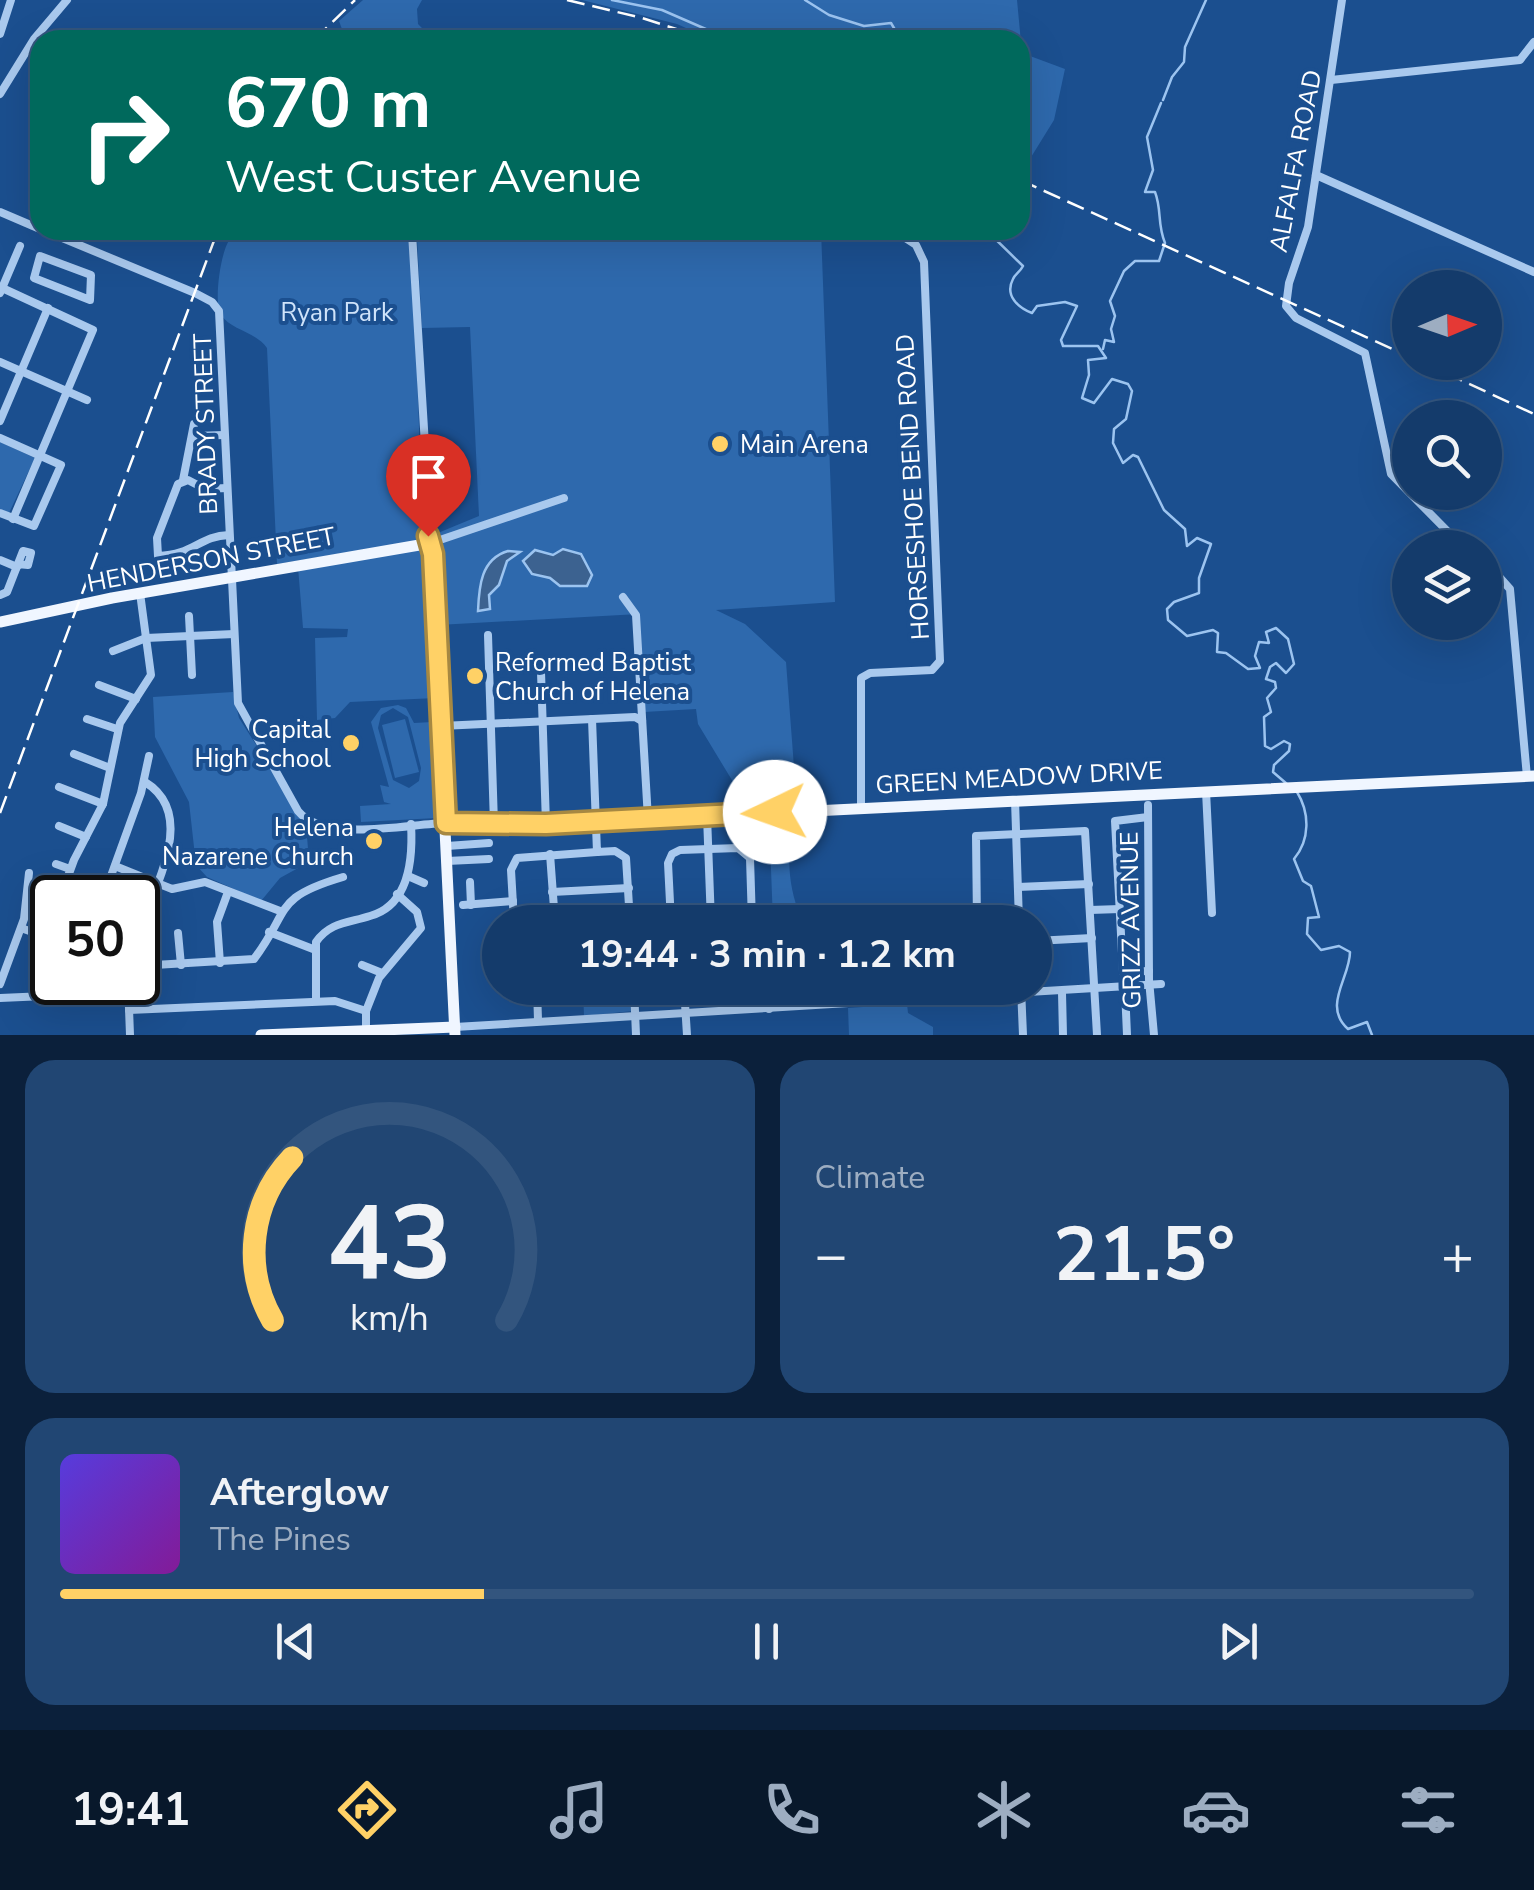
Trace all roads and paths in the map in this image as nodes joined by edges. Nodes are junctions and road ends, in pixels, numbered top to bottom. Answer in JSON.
{"nodes":[{"id":1,"x":67,"y":0,"type":"edge"},
{"id":2,"x":1342,"y":0,"type":"edge"},
{"id":3,"x":11,"y":1,"type":"edge"},
{"id":4,"x":42,"y":30,"type":"edge"},
{"id":5,"x":0,"y":34,"type":"edge"},
{"id":6,"x":1534,"y":42,"type":"edge"},
{"id":7,"x":30,"y":45,"type":"edge"},
{"id":8,"x":1331,"y":80,"type":"junction"},
{"id":9,"x":0,"y":94,"type":"edge"},
{"id":10,"x":1316,"y":176,"type":"junction"},
{"id":11,"x":0,"y":212,"type":"edge"},
{"id":12,"x":30,"y":224,"type":"edge"},
{"id":13,"x":67,"y":240,"type":"edge"},
{"id":14,"x":412,"y":240,"type":"edge"},
{"id":15,"x":908,"y":240,"type":"edge"},
{"id":16,"x":76,"y":244,"type":"junction"},
{"id":17,"x":20,"y":246,"type":"dead end"},
{"id":18,"x":68,"y":264,"type":"junction"},
{"id":19,"x":1534,"y":272,"type":"edge"},
{"id":20,"x":1,"y":289,"type":"edge"},
{"id":21,"x":48,"y":308,"type":"junction"},
{"id":22,"x":0,"y":362,"type":"edge"},
{"id":23,"x":21,"y":372,"type":"junction"},
{"id":24,"x":67,"y":391,"type":"junction"},
{"id":25,"x":87,"y":400,"type":"dead end"},
{"id":26,"x":0,"y":420,"type":"edge"},
{"id":27,"x":194,"y":424,"type":"dead end"},
{"id":28,"x":224,"y":435,"type":"junction"},
{"id":29,"x":194,"y":436,"type":"junction"},
{"id":30,"x":0,"y":438,"type":"edge"},
{"id":31,"x":40,"y":455,"type":"junction"},
{"id":32,"x":452,"y":472,"type":"dead end"},
{"id":33,"x":425,"y":474,"type":"junction"},
{"id":34,"x":184,"y":480,"type":"junction"},
{"id":35,"x":227,"y":488,"type":"junction"},
{"id":36,"x":564,"y":498,"type":"dead end"},
{"id":37,"x":0,"y":513,"type":"edge"},
{"id":38,"x":13,"y":518,"type":"junction"},
{"id":39,"x":1446,"y":530,"type":"edge"},
{"id":40,"x":229,"y":535,"type":"junction"},
{"id":41,"x":431,"y":543,"type":"junction"},
{"id":42,"x":0,"y":560,"type":"edge"},
{"id":43,"x":231,"y":577,"type":"junction"},
{"id":44,"x":1502,"y":580,"type":"edge"},
{"id":45,"x":140,"y":594,"type":"junction"},
{"id":46,"x":0,"y":595,"type":"edge"},
{"id":47,"x":623,"y":597,"type":"dead end"},
{"id":48,"x":189,"y":616,"type":"dead end"},
{"id":49,"x":0,"y":622,"type":"edge"},
{"id":50,"x":234,"y":634,"type":"junction"},
{"id":51,"x":488,"y":635,"type":"dead end"},
{"id":52,"x":190,"y":636,"type":"junction"},
{"id":53,"x":146,"y":638,"type":"junction"},
{"id":54,"x":113,"y":650,"type":"dead end"},
{"id":55,"x":541,"y":672,"type":"dead end"},
{"id":56,"x":192,"y":675,"type":"dead end"},
{"id":57,"x":100,"y":685,"type":"dead end"},
{"id":58,"x":136,"y":699,"type":"junction"},
{"id":59,"x":87,"y":719,"type":"dead end"},
{"id":60,"x":592,"y":719,"type":"junction"},
{"id":61,"x":542,"y":721,"type":"junction"},
{"id":62,"x":642,"y":721,"type":"junction"},
{"id":63,"x":491,"y":724,"type":"junction"},
{"id":64,"x":441,"y":726,"type":"junction"},
{"id":65,"x":117,"y":730,"type":"junction"},
{"id":66,"x":74,"y":754,"type":"dead end"},
{"id":67,"x":149,"y":756,"type":"dead end"},
{"id":68,"x":110,"y":768,"type":"junction"},
{"id":69,"x":1530,"y":777,"type":"edge"},
{"id":70,"x":144,"y":782,"type":"junction"},
{"id":71,"x":59,"y":787,"type":"dead end"},
{"id":72,"x":1206,"y":790,"type":"junction"},
{"id":73,"x":1015,"y":800,"type":"junction"},
{"id":74,"x":103,"y":804,"type":"junction"},
{"id":75,"x":1148,"y":805,"type":"dead end"},
{"id":76,"x":861,"y":808,"type":"junction"},
{"id":77,"x":707,"y":816,"type":"junction"},
{"id":78,"x":1148,"y":817,"type":"junction"},
{"id":79,"x":648,"y":818,"type":"junction"},
{"id":80,"x":596,"y":821,"type":"junction"},
{"id":81,"x":446,"y":823,"type":"junction"},
{"id":82,"x":411,"y":824,"type":"junction"},
{"id":83,"x":494,"y":824,"type":"junction"},
{"id":84,"x":546,"y":824,"type":"junction"},
{"id":85,"x":59,"y":826,"type":"dead end"},
{"id":86,"x":1016,"y":833,"type":"junction"},
{"id":87,"x":86,"y":837,"type":"junction"},
{"id":88,"x":489,"y":843,"type":"dead end"},
{"id":89,"x":447,"y":846,"type":"junction"},
{"id":90,"x":708,"y":849,"type":"junction"},
{"id":91,"x":598,"y":852,"type":"junction"},
{"id":92,"x":550,"y":854,"type":"junction"},
{"id":93,"x":489,"y":859,"type":"dead end"},
{"id":94,"x":447,"y":860,"type":"junction"},
{"id":95,"x":56,"y":864,"type":"dead end"},
{"id":96,"x":115,"y":866,"type":"junction"},
{"id":97,"x":70,"y":870,"type":"junction"},
{"id":98,"x":28,"y":872,"type":"dead end"},
{"id":99,"x":68,"y":875,"type":"edge"},
{"id":100,"x":112,"y":875,"type":"edge"},
{"id":101,"x":137,"y":875,"type":"edge"},
{"id":102,"x":159,"y":875,"type":"edge"},
{"id":103,"x":408,"y":876,"type":"junction"},
{"id":104,"x":343,"y":877,"type":"dead end"},
{"id":105,"x":470,"y":882,"type":"dead end"},
{"id":106,"x":424,"y":883,"type":"dead end"},
{"id":107,"x":1089,"y":884,"type":"junction"},
{"id":108,"x":160,"y":885,"type":"edge"},
{"id":109,"x":1018,"y":887,"type":"junction"},
{"id":110,"x":629,"y":888,"type":"junction"},
{"id":111,"x":228,"y":892,"type":"junction"},
{"id":112,"x":552,"y":892,"type":"junction"},
{"id":113,"x":397,"y":894,"type":"junction"},
{"id":114,"x":513,"y":902,"type":"junction"},
{"id":115,"x":513,"y":905,"type":"edge"},
{"id":116,"x":554,"y":905,"type":"edge"},
{"id":117,"x":630,"y":905,"type":"edge"},
{"id":118,"x":671,"y":905,"type":"edge"},
{"id":119,"x":711,"y":905,"type":"edge"},
{"id":120,"x":751,"y":905,"type":"edge"},
{"id":121,"x":977,"y":905,"type":"edge"},
{"id":122,"x":1019,"y":905,"type":"edge"},
{"id":123,"x":1120,"y":909,"type":"junction"},
{"id":124,"x":1090,"y":910,"type":"junction"},
{"id":125,"x":280,"y":911,"type":"junction"},
{"id":126,"x":1212,"y":913,"type":"dead end"},
{"id":127,"x":21,"y":928,"type":"junction"},
{"id":128,"x":30,"y":931,"type":"edge"},
{"id":129,"x":178,"y":932,"type":"dead end"},
{"id":130,"x":268,"y":932,"type":"junction"},
{"id":131,"x":1092,"y":938,"type":"junction"},
{"id":132,"x":1052,"y":940,"type":"edge"},
{"id":133,"x":313,"y":950,"type":"junction"},
{"id":134,"x":220,"y":962,"type":"junction"},
{"id":135,"x":362,"y":964,"type":"dead end"},
{"id":136,"x":7,"y":965,"type":"junction"},
{"id":137,"x":160,"y":965,"type":"edge"},
{"id":138,"x":181,"y":965,"type":"junction"},
{"id":139,"x":20,"y":969,"type":"dead end"},
{"id":140,"x":1149,"y":971,"type":"junction"},
{"id":141,"x":1123,"y":972,"type":"junction"},
{"id":142,"x":382,"y":973,"type":"junction"},
{"id":143,"x":1112,"y":974,"type":"dead end"},
{"id":144,"x":0,"y":984,"type":"edge"},
{"id":145,"x":1160,"y":984,"type":"dead end"},
{"id":146,"x":1149,"y":985,"type":"junction"},
{"id":147,"x":1125,"y":989,"type":"junction"},
{"id":148,"x":1094,"y":991,"type":"junction"},
{"id":149,"x":1052,"y":993,"type":"edge"},
{"id":150,"x":1062,"y":993,"type":"junction"},
{"id":151,"x":30,"y":997,"type":"edge"},
{"id":152,"x":0,"y":998,"type":"edge"},
{"id":153,"x":316,"y":1001,"type":"junction"},
{"id":154,"x":129,"y":1005,"type":"edge"},
{"id":155,"x":538,"y":1005,"type":"edge"},
{"id":156,"x":635,"y":1005,"type":"edge"},
{"id":157,"x":685,"y":1005,"type":"edge"},
{"id":158,"x":726,"y":1005,"type":"edge"},
{"id":159,"x":769,"y":1005,"type":"edge"},
{"id":160,"x":809,"y":1005,"type":"edge"},
{"id":161,"x":1022,"y":1005,"type":"edge"},
{"id":162,"x":769,"y":1008,"type":"junction"},
{"id":163,"x":129,"y":1010,"type":"junction"},
{"id":164,"x":726,"y":1010,"type":"junction"},
{"id":165,"x":366,"y":1011,"type":"junction"},
{"id":166,"x":685,"y":1012,"type":"junction"},
{"id":167,"x":635,"y":1015,"type":"junction"},
{"id":168,"x":538,"y":1020,"type":"junction"},
{"id":169,"x":503,"y":1022,"type":"junction"},
{"id":170,"x":366,"y":1030,"type":"junction"},
{"id":171,"x":455,"y":1031,"type":"edge"},
{"id":172,"x":130,"y":1035,"type":"edge"},
{"id":173,"x":261,"y":1035,"type":"edge"},
{"id":174,"x":505,"y":1035,"type":"edge"},
{"id":175,"x":636,"y":1035,"type":"edge"},
{"id":176,"x":686,"y":1035,"type":"edge"},
{"id":177,"x":1023,"y":1035,"type":"edge"},
{"id":178,"x":1063,"y":1035,"type":"edge"},
{"id":179,"x":1097,"y":1035,"type":"edge"},
{"id":180,"x":1127,"y":1035,"type":"edge"},
{"id":181,"x":1154,"y":1035,"type":"edge"}],
"edges":[{"from":1,"to":4,"type":"street"},
{"from":2,"to":8,"type":"street","name":"ALFALFA ROAD"},
{"from":3,"to":5,"type":"street"},
{"from":6,"to":8,"type":"street"},
{"from":7,"to":9,"type":"street"},
{"from":8,"to":10,"type":"street","name":"ALFALFA ROAD"},
{"from":10,"to":19,"type":"street"},
{"from":10,"to":39,"type":"street","name":"ALFALFA ROAD"},
{"from":11,"to":12,"type":"street"},
{"from":13,"to":16,"type":"street"},
{"from":14,"to":33,"type":"street"},
{"from":15,"to":76,"type":"street","name":"HORSESHOE BEND ROAD"},
{"from":16,"to":18,"type":"street"},
{"from":16,"to":28,"type":"street","name":"BRADY STREET"},
{"from":17,"to":20,"type":"street"},
{"from":18,"to":18,"type":"street"},
{"from":20,"to":21,"type":"street"},
{"from":21,"to":23,"type":"street"},
{"from":21,"to":24,"type":"street"},
{"from":22,"to":23,"type":"street"},
{"from":23,"to":24,"type":"street"},
{"from":23,"to":26,"type":"street"},
{"from":24,"to":25,"type":"street"},
{"from":24,"to":31,"type":"street"},
{"from":27,"to":29,"type":"street"},
{"from":28,"to":29,"type":"street"},
{"from":28,"to":35,"type":"street","name":"BRADY STREET"},
{"from":29,"to":34,"type":"street"},
{"from":30,"to":31,"type":"street"},
{"from":31,"to":38,"type":"street"},
{"from":31,"to":38,"type":"street"},
{"from":32,"to":33,"type":"street"},
{"from":33,"to":41,"type":"street"},
{"from":34,"to":35,"type":"street"},
{"from":34,"to":40,"type":"street"},
{"from":35,"to":40,"type":"street","name":"BRADY STREET"},
{"from":36,"to":41,"type":"street"},
{"from":37,"to":38,"type":"street"},
{"from":40,"to":43,"type":"street","name":"BRADY STREET"},
{"from":41,"to":43,"type":"main road","name":"HENDERSON STREET"},
{"from":41,"to":64,"type":"main road"},
{"from":42,"to":46,"type":"street"},
{"from":43,"to":45,"type":"main road","name":"HENDERSON STREET"},
{"from":43,"to":50,"type":"street","name":"BRADY STREET"},
{"from":44,"to":69,"type":"street"},
{"from":45,"to":49,"type":"main road","name":"HENDERSON STREET"},
{"from":45,"to":53,"type":"street"},
{"from":47,"to":62,"type":"street"},
{"from":48,"to":52,"type":"street"},
{"from":50,"to":52,"type":"street"},
{"from":50,"to":82,"type":"street","name":"BRADY STREET"},
{"from":51,"to":63,"type":"street"},
{"from":52,"to":53,"type":"street"},
{"from":52,"to":56,"type":"street"},
{"from":53,"to":54,"type":"street"},
{"from":53,"to":58,"type":"street"},
{"from":55,"to":61,"type":"street"},
{"from":57,"to":58,"type":"street"},
{"from":58,"to":65,"type":"street"},
{"from":59,"to":65,"type":"street"},
{"from":60,"to":61,"type":"street"},
{"from":60,"to":62,"type":"street"},
{"from":60,"to":80,"type":"street"},
{"from":61,"to":63,"type":"street"},
{"from":61,"to":84,"type":"street"},
{"from":62,"to":79,"type":"street"},
{"from":63,"to":64,"type":"street"},
{"from":63,"to":83,"type":"street"},
{"from":64,"to":81,"type":"main road"},
{"from":65,"to":68,"type":"street"},
{"from":66,"to":68,"type":"street"},
{"from":67,"to":70,"type":"street"},
{"from":68,"to":74,"type":"street"},
{"from":69,"to":72,"type":"main road","name":"GREEN MEADOW DRIVE"},
{"from":70,"to":96,"type":"street"},
{"from":70,"to":102,"type":"street"},
{"from":71,"to":74,"type":"street"},
{"from":72,"to":73,"type":"main road","name":"GREEN MEADOW DRIVE"},
{"from":72,"to":126,"type":"street"},
{"from":73,"to":76,"type":"main road","name":"GREEN MEADOW DRIVE"},
{"from":73,"to":86,"type":"street"},
{"from":74,"to":87,"type":"street"},
{"from":75,"to":78,"type":"street","name":"GRIZZ AVENUE"},
{"from":76,"to":77,"type":"main road","name":"GREEN MEADOW DRIVE"},
{"from":77,"to":79,"type":"main road","name":"GREEN MEADOW DRIVE"},
{"from":77,"to":90,"type":"street"},
{"from":78,"to":123,"type":"street"},
{"from":78,"to":140,"type":"street","name":"GRIZZ AVENUE"},
{"from":79,"to":80,"type":"main road","name":"GREEN MEADOW DRIVE"},
{"from":80,"to":84,"type":"main road","name":"GREEN MEADOW DRIVE"},
{"from":80,"to":91,"type":"street"},
{"from":81,"to":82,"type":"street"},
{"from":81,"to":83,"type":"main road","name":"GREEN MEADOW DRIVE"},
{"from":81,"to":89,"type":"main road"},
{"from":82,"to":103,"type":"street"},
{"from":83,"to":84,"type":"main road","name":"GREEN MEADOW DRIVE"},
{"from":85,"to":87,"type":"street"},
{"from":86,"to":107,"type":"street"},
{"from":86,"to":109,"type":"street"},
{"from":86,"to":121,"type":"street"},
{"from":87,"to":97,"type":"street"},
{"from":88,"to":89,"type":"street"},
{"from":89,"to":94,"type":"main road"},
{"from":90,"to":118,"type":"street"},
{"from":90,"to":119,"type":"street"},
{"from":90,"to":120,"type":"street"},
{"from":91,"to":92,"type":"street"},
{"from":91,"to":110,"type":"street"},
{"from":92,"to":112,"type":"street"},
{"from":92,"to":114,"type":"street"},
{"from":93,"to":94,"type":"street"},
{"from":94,"to":171,"type":"main road"},
{"from":95,"to":97,"type":"street"},
{"from":96,"to":100,"type":"street"},
{"from":96,"to":101,"type":"street"},
{"from":97,"to":99,"type":"street"},
{"from":98,"to":127,"type":"street"},
{"from":103,"to":106,"type":"street"},
{"from":103,"to":113,"type":"street"},
{"from":104,"to":125,"type":"street"},
{"from":105,"to":114,"type":"street"},
{"from":107,"to":109,"type":"street"},
{"from":107,"to":124,"type":"street"},
{"from":108,"to":111,"type":"street"},
{"from":109,"to":122,"type":"street"},
{"from":110,"to":112,"type":"street"},
{"from":110,"to":117,"type":"street"},
{"from":111,"to":125,"type":"street"},
{"from":111,"to":134,"type":"street"},
{"from":112,"to":116,"type":"street"},
{"from":113,"to":133,"type":"street"},
{"from":113,"to":142,"type":"street"},
{"from":114,"to":115,"type":"street"},
{"from":123,"to":124,"type":"street"},
{"from":123,"to":141,"type":"street"},
{"from":124,"to":131,"type":"street"},
{"from":125,"to":130,"type":"street"},
{"from":127,"to":128,"type":"street"},
{"from":127,"to":136,"type":"street"},
{"from":129,"to":138,"type":"street"},
{"from":130,"to":133,"type":"street"},
{"from":130,"to":134,"type":"street"},
{"from":131,"to":132,"type":"street"},
{"from":131,"to":148,"type":"street"},
{"from":133,"to":153,"type":"street"},
{"from":134,"to":138,"type":"street"},
{"from":135,"to":142,"type":"street"},
{"from":136,"to":139,"type":"street"},
{"from":136,"to":144,"type":"street"},
{"from":137,"to":138,"type":"street"},
{"from":140,"to":141,"type":"street"},
{"from":140,"to":146,"type":"street","name":"GRIZZ AVENUE"},
{"from":141,"to":143,"type":"street"},
{"from":142,"to":165,"type":"street"},
{"from":145,"to":146,"type":"street"},
{"from":146,"to":147,"type":"street"},
{"from":146,"to":181,"type":"street","name":"GRIZZ AVENUE"},
{"from":147,"to":148,"type":"street"},
{"from":147,"to":180,"type":"street"},
{"from":148,"to":150,"type":"street"},
{"from":148,"to":179,"type":"street"},
{"from":149,"to":150,"type":"street"},
{"from":150,"to":178,"type":"street"},
{"from":151,"to":152,"type":"street"},
{"from":153,"to":163,"type":"street"},
{"from":153,"to":165,"type":"street"},
{"from":154,"to":163,"type":"street"},
{"from":155,"to":168,"type":"street"},
{"from":156,"to":167,"type":"street"},
{"from":157,"to":166,"type":"street"},
{"from":158,"to":164,"type":"street"},
{"from":159,"to":162,"type":"street"},
{"from":160,"to":162,"type":"street"},
{"from":161,"to":177,"type":"street"},
{"from":162,"to":164,"type":"street"},
{"from":163,"to":172,"type":"street"},
{"from":164,"to":166,"type":"street"},
{"from":165,"to":170,"type":"street"},
{"from":166,"to":167,"type":"street"},
{"from":166,"to":176,"type":"street"},
{"from":167,"to":168,"type":"street"},
{"from":167,"to":175,"type":"street"},
{"from":168,"to":169,"type":"street"},
{"from":169,"to":171,"type":"street"},
{"from":169,"to":174,"type":"street"},
{"from":170,"to":171,"type":"main road"},
{"from":170,"to":173,"type":"main road"}]}
